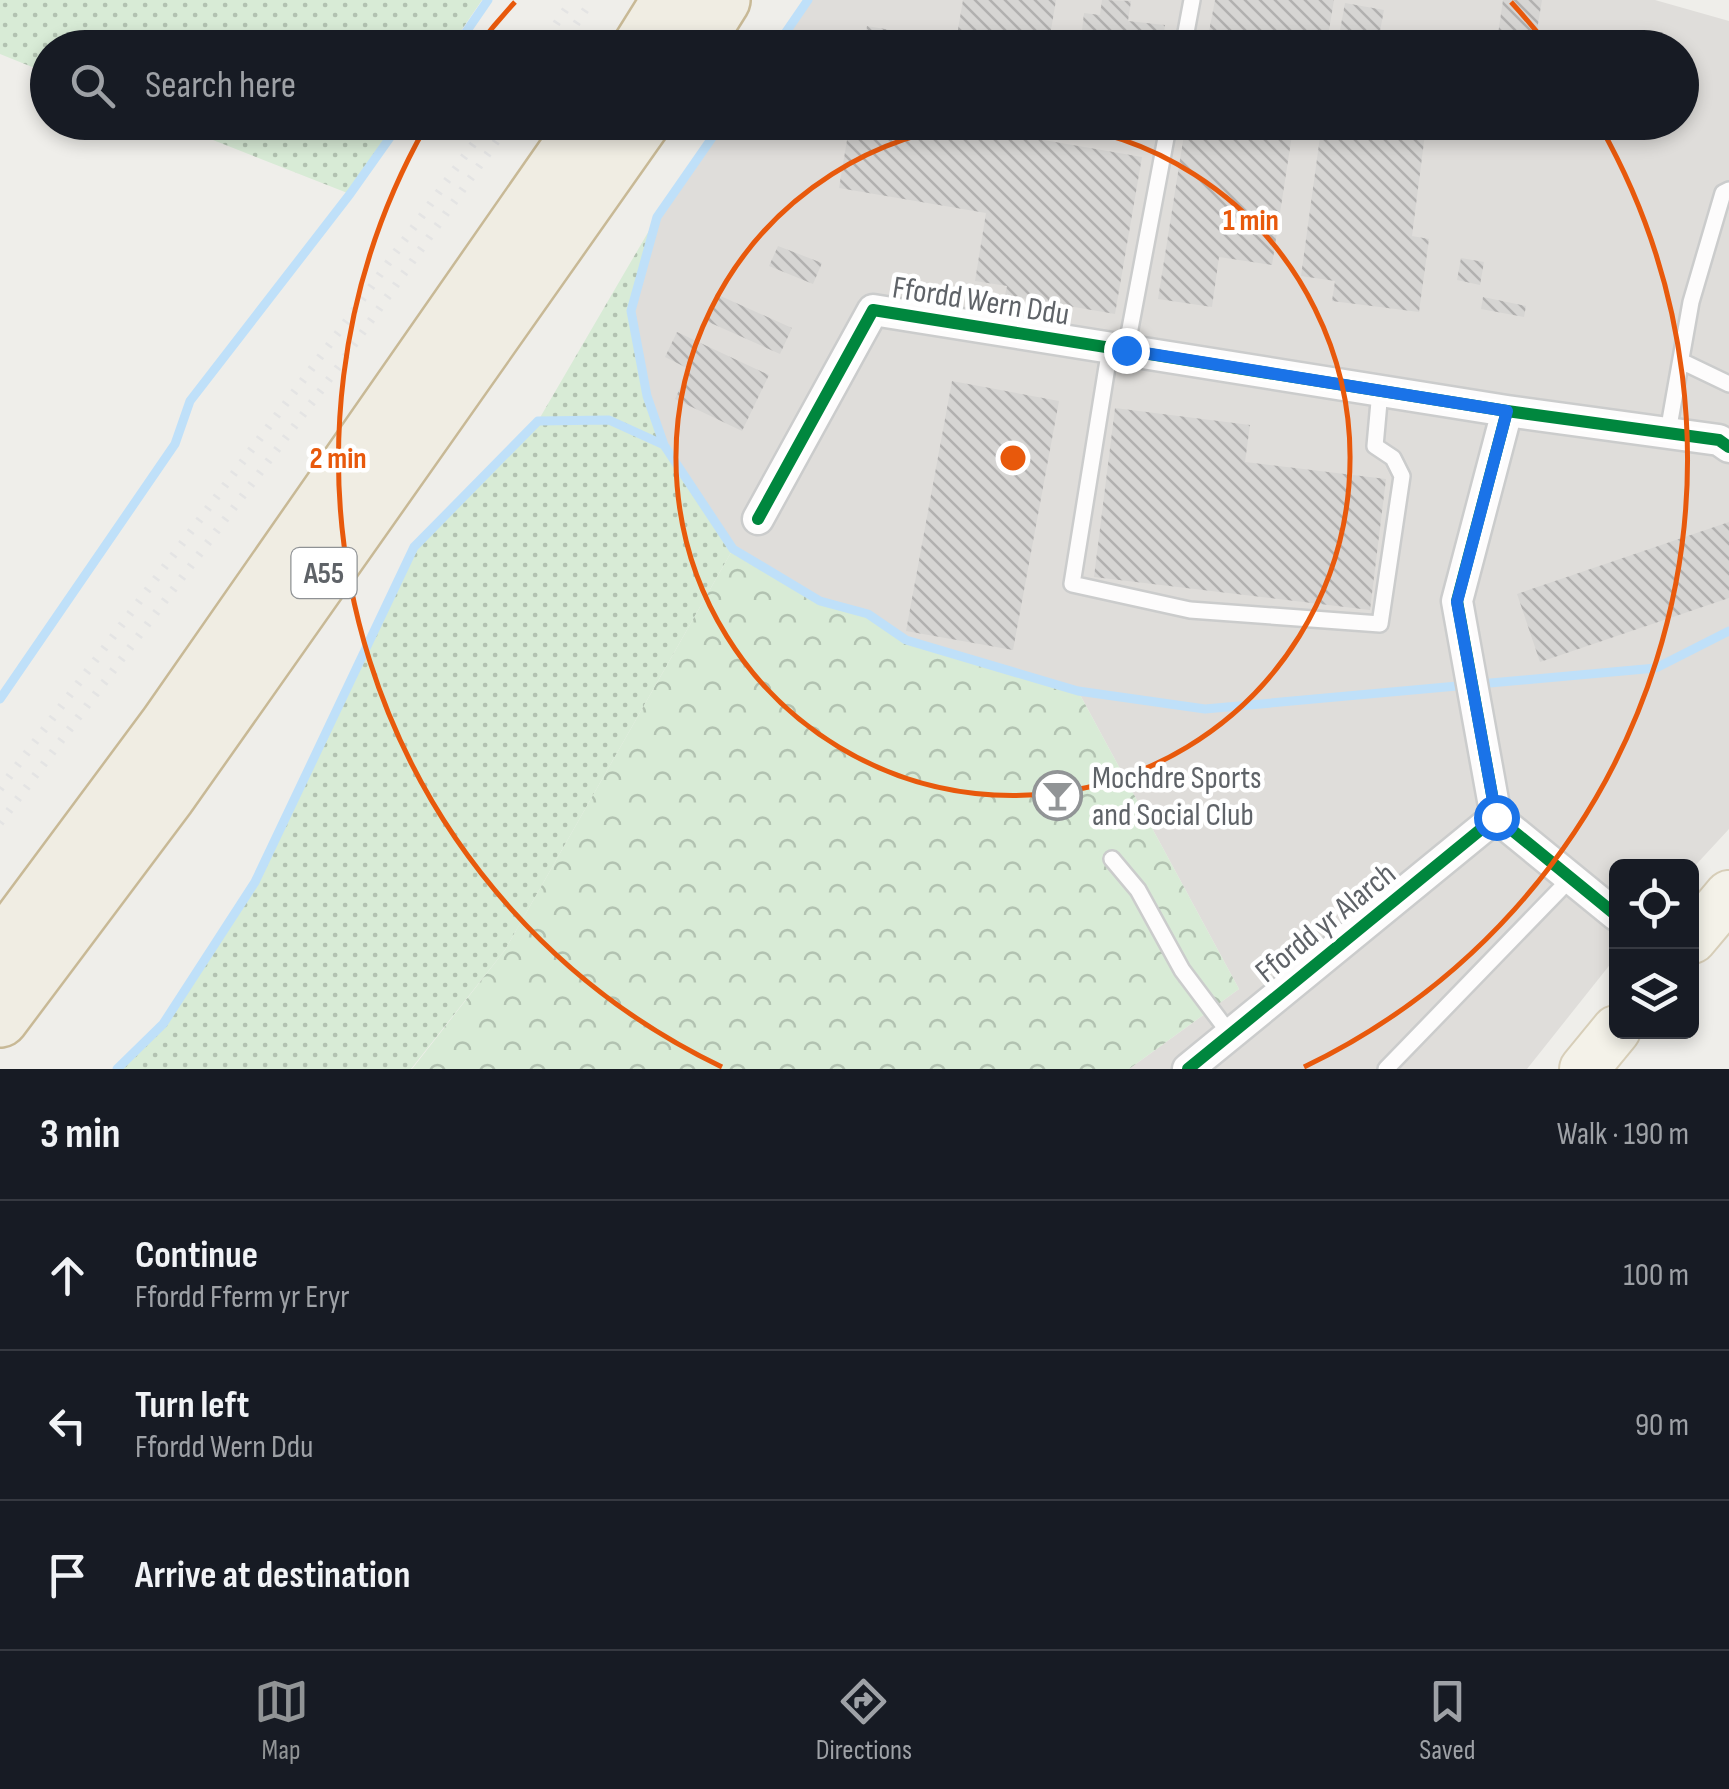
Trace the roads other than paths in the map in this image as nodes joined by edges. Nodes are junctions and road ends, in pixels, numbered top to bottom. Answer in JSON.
{"nodes":[{"id":1,"x":670,"y":0,"type":"edge"},
{"id":2,"x":722,"y":0,"type":"edge"},
{"id":3,"x":1192,"y":0,"type":"edge"},
{"id":4,"x":651,"y":30,"type":"edge"},
{"id":5,"x":703,"y":30,"type":"edge"},
{"id":6,"x":1186,"y":30,"type":"edge"},
{"id":7,"x":575,"y":140,"type":"edge"},
{"id":8,"x":629,"y":140,"type":"edge"},
{"id":9,"x":1164,"y":140,"type":"edge"},
{"id":10,"x":1729,"y":190,"type":"edge"},
{"id":11,"x":1118,"y":349,"type":"junction"},
{"id":12,"x":1681,"y":361,"type":"junction"},
{"id":13,"x":1729,"y":384,"type":"edge"},
{"id":14,"x":1380,"y":391,"type":"junction"},
{"id":15,"x":1507,"y":411,"type":"junction"},
{"id":16,"x":1668,"y":432,"type":"junction"},
{"id":17,"x":1729,"y":447,"type":"edge"},
{"id":18,"x":758,"y":519,"type":"dead end"},
{"id":19,"x":1496,"y":817,"type":"junction"},
{"id":20,"x":1112,"y":859,"type":"dead end"},
{"id":21,"x":1572,"y":878,"type":"junction"},
{"id":22,"x":1729,"y":895,"type":"edge"},
{"id":23,"x":1609,"y":910,"type":"edge"},
{"id":24,"x":1699,"y":931,"type":"edge"},
{"id":25,"x":0,"y":951,"type":"edge"},
{"id":26,"x":0,"y":1019,"type":"edge"},
{"id":27,"x":1230,"y":1034,"type":"junction"},
{"id":28,"x":1609,"y":1039,"type":"edge"},
{"id":29,"x":1203,"y":1064,"type":"edge"},
{"id":30,"x":1386,"y":1069,"type":"edge"},
{"id":31,"x":1584,"y":1069,"type":"edge"}],
"edges":[{"from":1,"to":4,"type":"highway"},
{"from":2,"to":5,"type":"highway"},
{"from":3,"to":6,"type":"lane"},
{"from":7,"to":25,"type":"highway","number":"A55"},
{"from":8,"to":26,"type":"highway","number":"A55"},
{"from":9,"to":11,"type":"lane"},
{"from":10,"to":12,"type":"lane"},
{"from":11,"to":14,"type":"street","name":"Ffordd Wern Ddu"},
{"from":11,"to":14,"type":"lane"},
{"from":11,"to":18,"type":"street","name":"Ffordd Wern Ddu"},
{"from":12,"to":13,"type":"lane"},
{"from":12,"to":16,"type":"lane"},
{"from":14,"to":15,"type":"street","name":"Ffordd Wern Ddu"},
{"from":15,"to":16,"type":"street","name":"Ffordd Wern Ddu"},
{"from":15,"to":19,"type":"street"},
{"from":16,"to":17,"type":"street","name":"Ffordd Wern Ddu"},
{"from":19,"to":21,"type":"street"},
{"from":19,"to":27,"type":"street","name":"Ffordd yr Alarch"},
{"from":20,"to":27,"type":"lane"},
{"from":21,"to":23,"type":"street"},
{"from":21,"to":30,"type":"lane"},
{"from":22,"to":24,"type":"main road"},
{"from":27,"to":29,"type":"street","name":"Ffordd yr Alarch"},
{"from":28,"to":31,"type":"main road"}]}
